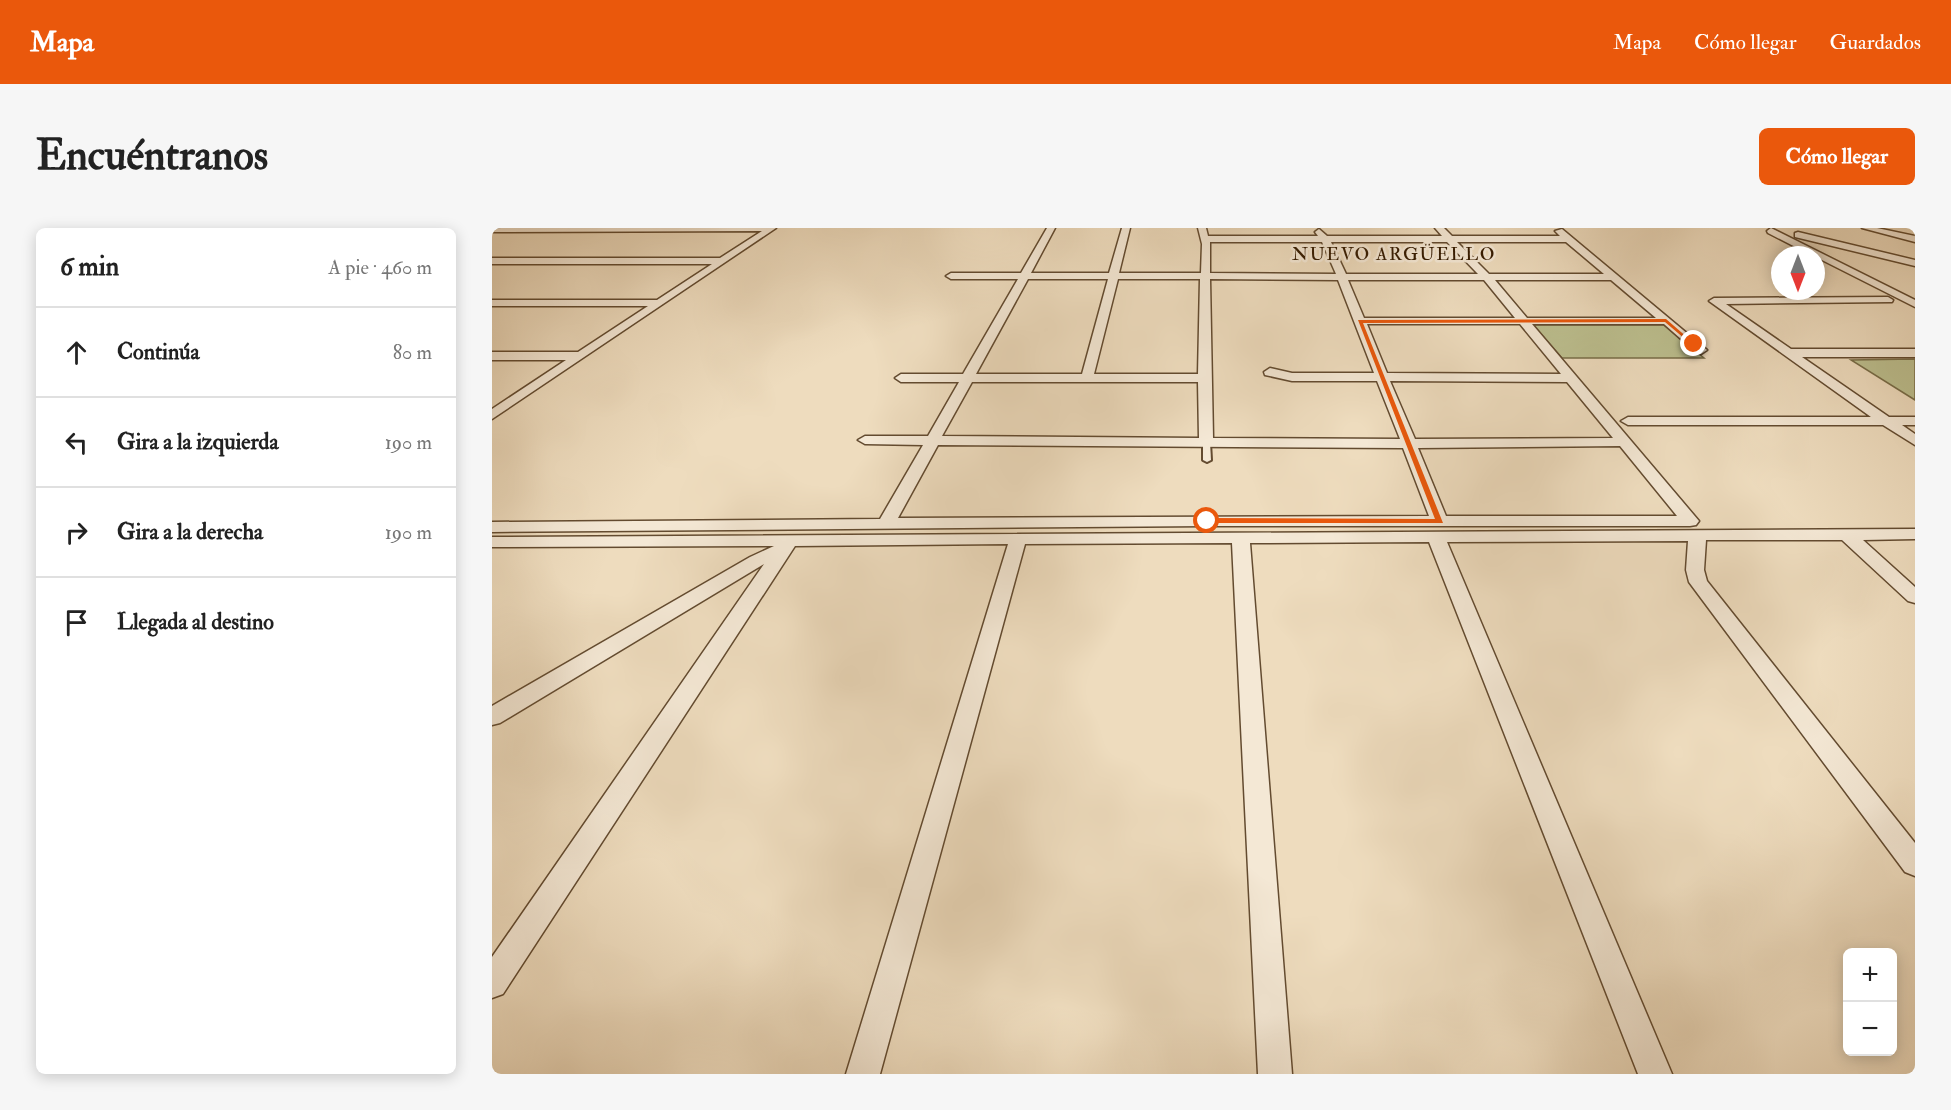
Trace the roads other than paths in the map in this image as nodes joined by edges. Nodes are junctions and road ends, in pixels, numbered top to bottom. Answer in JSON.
{"nodes":[{"id":1,"x":771,"y":228,"type":"edge"},
{"id":2,"x":1051,"y":228,"type":"edge"},
{"id":3,"x":1126,"y":228,"type":"edge"},
{"id":4,"x":1202,"y":228,"type":"edge"},
{"id":5,"x":1316,"y":228,"type":"edge"},
{"id":6,"x":1438,"y":228,"type":"edge"},
{"id":7,"x":1554,"y":228,"type":"edge"},
{"id":8,"x":1866,"y":228,"type":"edge"},
{"id":9,"x":492,"y":229,"type":"edge"},
{"id":10,"x":1768,"y":230,"type":"edge"},
{"id":11,"x":1206,"y":239,"type":"junction"},
{"id":12,"x":1450,"y":239,"type":"junction"},
{"id":13,"x":1569,"y":239,"type":"junction"},
{"id":14,"x":1915,"y":239,"type":"edge"},
{"id":15,"x":1326,"y":240,"type":"junction"},
{"id":16,"x":492,"y":261,"type":"edge"},
{"id":17,"x":722,"y":261,"type":"junction"},
{"id":18,"x":1915,"y":263,"type":"edge"},
{"id":19,"x":951,"y":276,"type":"dead end"},
{"id":20,"x":1022,"y":276,"type":"junction"},
{"id":21,"x":1113,"y":276,"type":"junction"},
{"id":22,"x":1206,"y":276,"type":"junction"},
{"id":23,"x":1342,"y":276,"type":"junction"},
{"id":24,"x":1486,"y":276,"type":"junction"},
{"id":25,"x":1614,"y":277,"type":"junction"},
{"id":26,"x":1888,"y":300,"type":"dead end"},
{"id":27,"x":492,"y":303,"type":"edge"},
{"id":28,"x":660,"y":303,"type":"junction"},
{"id":29,"x":1915,"y":304,"type":"edge"},
{"id":30,"x":1360,"y":321,"type":"junction"},
{"id":31,"x":1523,"y":321,"type":"junction"},
{"id":32,"x":1666,"y":321,"type":"junction"},
{"id":33,"x":1701,"y":350,"type":"dead end"},
{"id":34,"x":1789,"y":353,"type":"junction"},
{"id":35,"x":1915,"y":353,"type":"edge"},
{"id":36,"x":492,"y":356,"type":"edge"},
{"id":37,"x":580,"y":356,"type":"junction"},
{"id":38,"x":1270,"y":372,"type":"dead end"},
{"id":39,"x":902,"y":378,"type":"dead end"},
{"id":40,"x":966,"y":378,"type":"junction"},
{"id":41,"x":1087,"y":378,"type":"junction"},
{"id":42,"x":1204,"y":378,"type":"junction"},
{"id":43,"x":1384,"y":378,"type":"junction"},
{"id":44,"x":1571,"y":378,"type":"junction"},
{"id":45,"x":492,"y":415,"type":"edge"},
{"id":46,"x":1886,"y":421,"type":"junction"},
{"id":47,"x":1915,"y":421,"type":"edge"},
{"id":48,"x":1628,"y":422,"type":"dead end"},
{"id":49,"x":935,"y":439,"type":"junction"},
{"id":50,"x":865,"y":440,"type":"dead end"},
{"id":51,"x":1915,"y":441,"type":"edge"},
{"id":52,"x":1206,"y":442,"type":"junction"},
{"id":53,"x":1624,"y":442,"type":"junction"},
{"id":54,"x":1408,"y":444,"type":"junction"},
{"id":55,"x":1207,"y":460,"type":"dead end"},
{"id":56,"x":886,"y":524,"type":"junction"},
{"id":57,"x":492,"y":527,"type":"edge"},
{"id":58,"x":1438,"y":529,"type":"junction"},
{"id":59,"x":1846,"y":534,"type":"junction"},
{"id":60,"x":1915,"y":534,"type":"edge"},
{"id":61,"x":1697,"y":537,"type":"junction"},
{"id":62,"x":1241,"y":538,"type":"junction"},
{"id":63,"x":1018,"y":539,"type":"junction"},
{"id":64,"x":492,"y":542,"type":"edge"},
{"id":65,"x":787,"y":544,"type":"junction"},
{"id":66,"x":1915,"y":597,"type":"edge"},
{"id":67,"x":492,"y":717,"type":"edge"},
{"id":68,"x":1915,"y":864,"type":"edge"},
{"id":69,"x":492,"y":983,"type":"edge"},
{"id":70,"x":863,"y":1074,"type":"edge"},
{"id":71,"x":1275,"y":1074,"type":"edge"},
{"id":72,"x":1654,"y":1074,"type":"edge"}],
"edges":[{"from":1,"to":9,"type":"street"},
{"from":1,"to":17,"type":"street"},
{"from":2,"to":20,"type":"street"},
{"from":3,"to":21,"type":"street"},
{"from":4,"to":11,"type":"street"},
{"from":5,"to":15,"type":"street"},
{"from":6,"to":12,"type":"street"},
{"from":7,"to":13,"type":"street"},
{"from":8,"to":14,"type":"street"},
{"from":10,"to":18,"type":"street"},
{"from":10,"to":29,"type":"street"},
{"from":11,"to":15,"type":"street"},
{"from":11,"to":22,"type":"street"},
{"from":12,"to":13,"type":"street"},
{"from":12,"to":15,"type":"street"},
{"from":12,"to":24,"type":"street"},
{"from":13,"to":25,"type":"street"},
{"from":15,"to":23,"type":"street"},
{"from":16,"to":17,"type":"street"},
{"from":17,"to":28,"type":"street"},
{"from":19,"to":20,"type":"street"},
{"from":20,"to":21,"type":"street"},
{"from":20,"to":40,"type":"street"},
{"from":21,"to":22,"type":"street"},
{"from":21,"to":41,"type":"street"},
{"from":22,"to":23,"type":"street"},
{"from":22,"to":42,"type":"street"},
{"from":23,"to":24,"type":"street"},
{"from":23,"to":30,"type":"street"},
{"from":24,"to":25,"type":"street"},
{"from":24,"to":31,"type":"street"},
{"from":25,"to":32,"type":"street"},
{"from":26,"to":34,"type":"street"},
{"from":27,"to":28,"type":"street"},
{"from":28,"to":37,"type":"street"},
{"from":30,"to":31,"type":"street"},
{"from":30,"to":43,"type":"street"},
{"from":31,"to":32,"type":"street"},
{"from":31,"to":44,"type":"street"},
{"from":32,"to":33,"type":"street"},
{"from":34,"to":35,"type":"street"},
{"from":34,"to":46,"type":"street"},
{"from":36,"to":37,"type":"street"},
{"from":37,"to":45,"type":"street"},
{"from":38,"to":43,"type":"street"},
{"from":39,"to":40,"type":"street"},
{"from":40,"to":41,"type":"street"},
{"from":40,"to":49,"type":"street"},
{"from":41,"to":42,"type":"street"},
{"from":42,"to":52,"type":"street"},
{"from":43,"to":44,"type":"street"},
{"from":43,"to":54,"type":"street"},
{"from":44,"to":53,"type":"street"},
{"from":46,"to":47,"type":"street"},
{"from":46,"to":48,"type":"street"},
{"from":46,"to":51,"type":"street"},
{"from":49,"to":50,"type":"street"},
{"from":49,"to":52,"type":"street"},
{"from":49,"to":56,"type":"street"},
{"from":52,"to":54,"type":"street"},
{"from":52,"to":55,"type":"lane"},
{"from":53,"to":54,"type":"street"},
{"from":53,"to":58,"type":"street"},
{"from":54,"to":58,"type":"street"},
{"from":56,"to":57,"type":"street"},
{"from":56,"to":58,"type":"street"},
{"from":58,"to":61,"type":"street"},
{"from":58,"to":62,"type":"street"},
{"from":58,"to":72,"type":"street"},
{"from":59,"to":60,"type":"street"},
{"from":59,"to":61,"type":"street"},
{"from":59,"to":66,"type":"street"},
{"from":61,"to":68,"type":"street"},
{"from":62,"to":63,"type":"street"},
{"from":62,"to":71,"type":"street"},
{"from":63,"to":65,"type":"street"},
{"from":63,"to":70,"type":"street"},
{"from":64,"to":65,"type":"street"},
{"from":65,"to":67,"type":"street"},
{"from":65,"to":69,"type":"street"}]}
